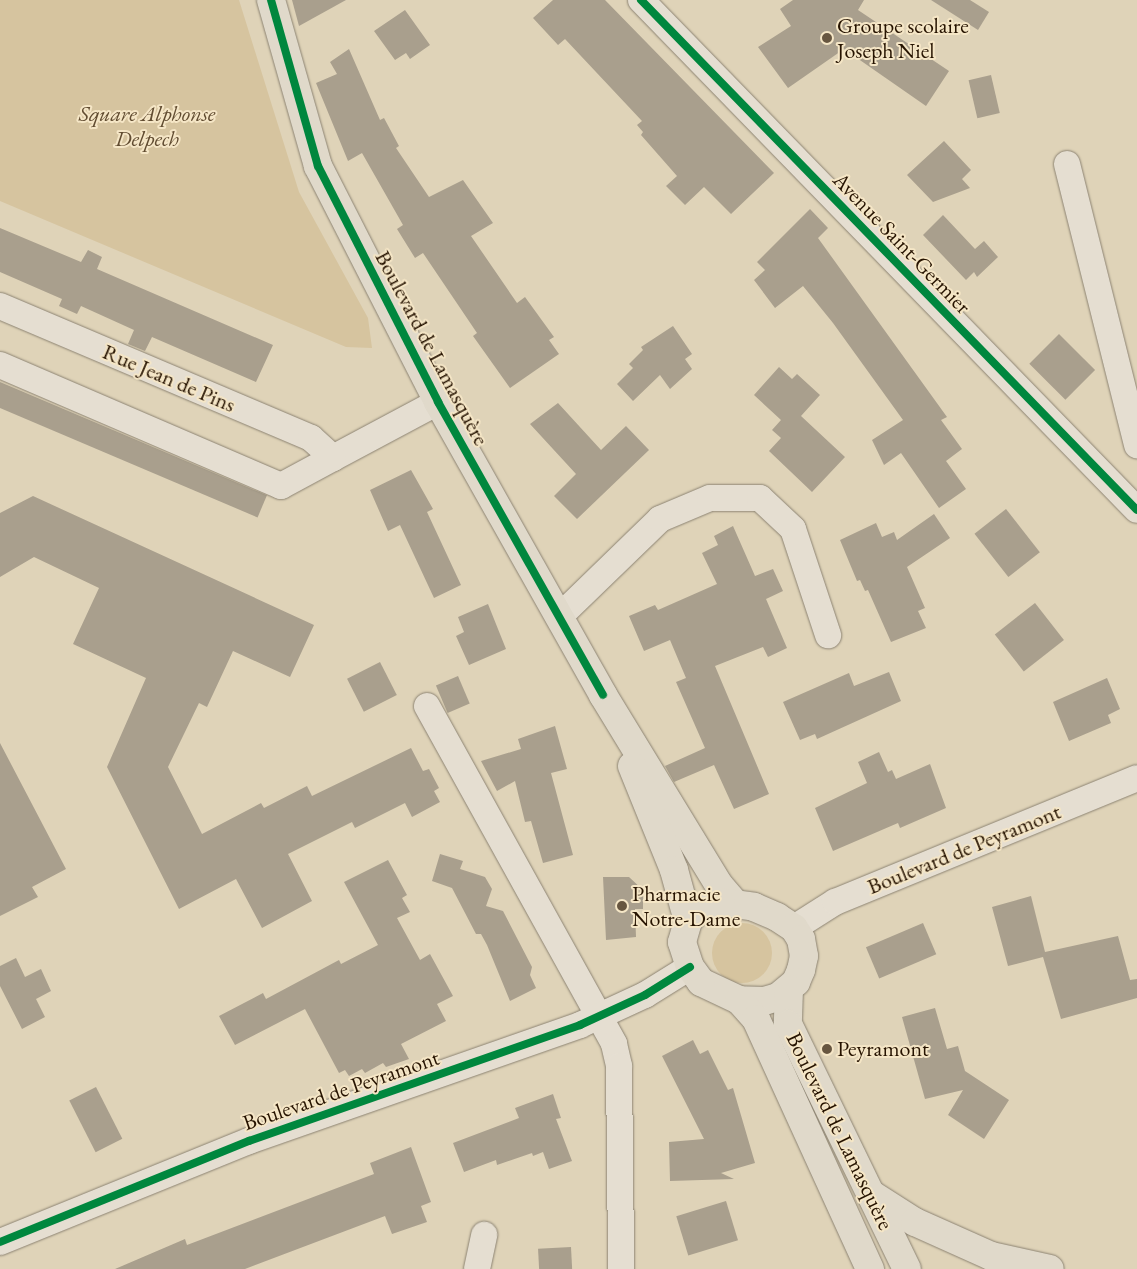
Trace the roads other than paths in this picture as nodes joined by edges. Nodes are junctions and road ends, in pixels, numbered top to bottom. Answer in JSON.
{"nodes":[{"id":1,"x":271,"y":0,"type":"edge"},
{"id":2,"x":641,"y":0,"type":"edge"},
{"id":3,"x":1067,"y":164,"type":"dead end"},
{"id":4,"x":0,"y":306,"type":"edge"},
{"id":5,"x":0,"y":365,"type":"edge"},
{"id":6,"x":438,"y":402,"type":"junction"},
{"id":7,"x":1137,"y":445,"type":"edge"},
{"id":8,"x":333,"y":458,"type":"junction"},
{"id":9,"x":1136,"y":507,"type":"edge"},
{"id":10,"x":559,"y":617,"type":"junction"},
{"id":11,"x":828,"y":636,"type":"dead end"},
{"id":12,"x":603,"y":695,"type":"junction"},
{"id":13,"x":427,"y":706,"type":"dead end"},
{"id":14,"x":1137,"y":778,"type":"edge"},
{"id":15,"x":734,"y":902,"type":"junction"},
{"id":16,"x":688,"y":921,"type":"junction"},
{"id":17,"x":794,"y":928,"type":"junction"},
{"id":18,"x":690,"y":968,"type":"junction"},
{"id":19,"x":789,"y":989,"type":"junction"},
{"id":20,"x":739,"y":1000,"type":"junction"},
{"id":21,"x":601,"y":1016,"type":"junction"},
{"id":22,"x":871,"y":1194,"type":"junction"},
{"id":23,"x":484,"y":1235,"type":"dead end"},
{"id":24,"x":0,"y":1242,"type":"edge"},
{"id":25,"x":477,"y":1269,"type":"edge"},
{"id":26,"x":621,"y":1269,"type":"edge"},
{"id":27,"x":870,"y":1269,"type":"edge"},
{"id":28,"x":907,"y":1269,"type":"edge"},
{"id":29,"x":1050,"y":1269,"type":"edge"}],
"edges":[{"from":1,"to":6,"type":"main road","name":"Boulevard de Lamasquère"},
{"from":2,"to":9,"type":"street","name":"Avenue Saint-Germier"},
{"from":3,"to":7,"type":"street"},
{"from":4,"to":8,"type":"street","name":"Rue Jean de Pins"},
{"from":5,"to":8,"type":"street"},
{"from":6,"to":8,"type":"street"},
{"from":6,"to":10,"type":"main road","name":"Boulevard de Lamasquère"},
{"from":10,"to":11,"type":"street"},
{"from":10,"to":12,"type":"main road","name":"Boulevard de Lamasquère"},
{"from":12,"to":15,"type":"main road","name":"Boulevard de Lamasquère"},
{"from":12,"to":16,"type":"main road","name":"Boulevard de Lamasquère"},
{"from":13,"to":21,"type":"street"},
{"from":14,"to":17,"type":"street","name":"Boulevard de Peyramont"},
{"from":15,"to":16,"type":"main road"},
{"from":15,"to":17,"type":"main road"},
{"from":16,"to":18,"type":"main road"},
{"from":17,"to":19,"type":"main road"},
{"from":18,"to":20,"type":"main road"},
{"from":18,"to":21,"type":"street","name":"Boulevard de Peyramont"},
{"from":19,"to":20,"type":"main road"},
{"from":19,"to":22,"type":"main road","name":"Boulevard de Lamasquère"},
{"from":20,"to":27,"type":"main road","name":"Boulevard de Lamasquère"},
{"from":21,"to":24,"type":"street","name":"Boulevard de Peyramont"},
{"from":21,"to":26,"type":"street"},
{"from":22,"to":28,"type":"main road","name":"Boulevard de Lamasquère"},
{"from":22,"to":29,"type":"main road"},
{"from":23,"to":25,"type":"street"}]}
